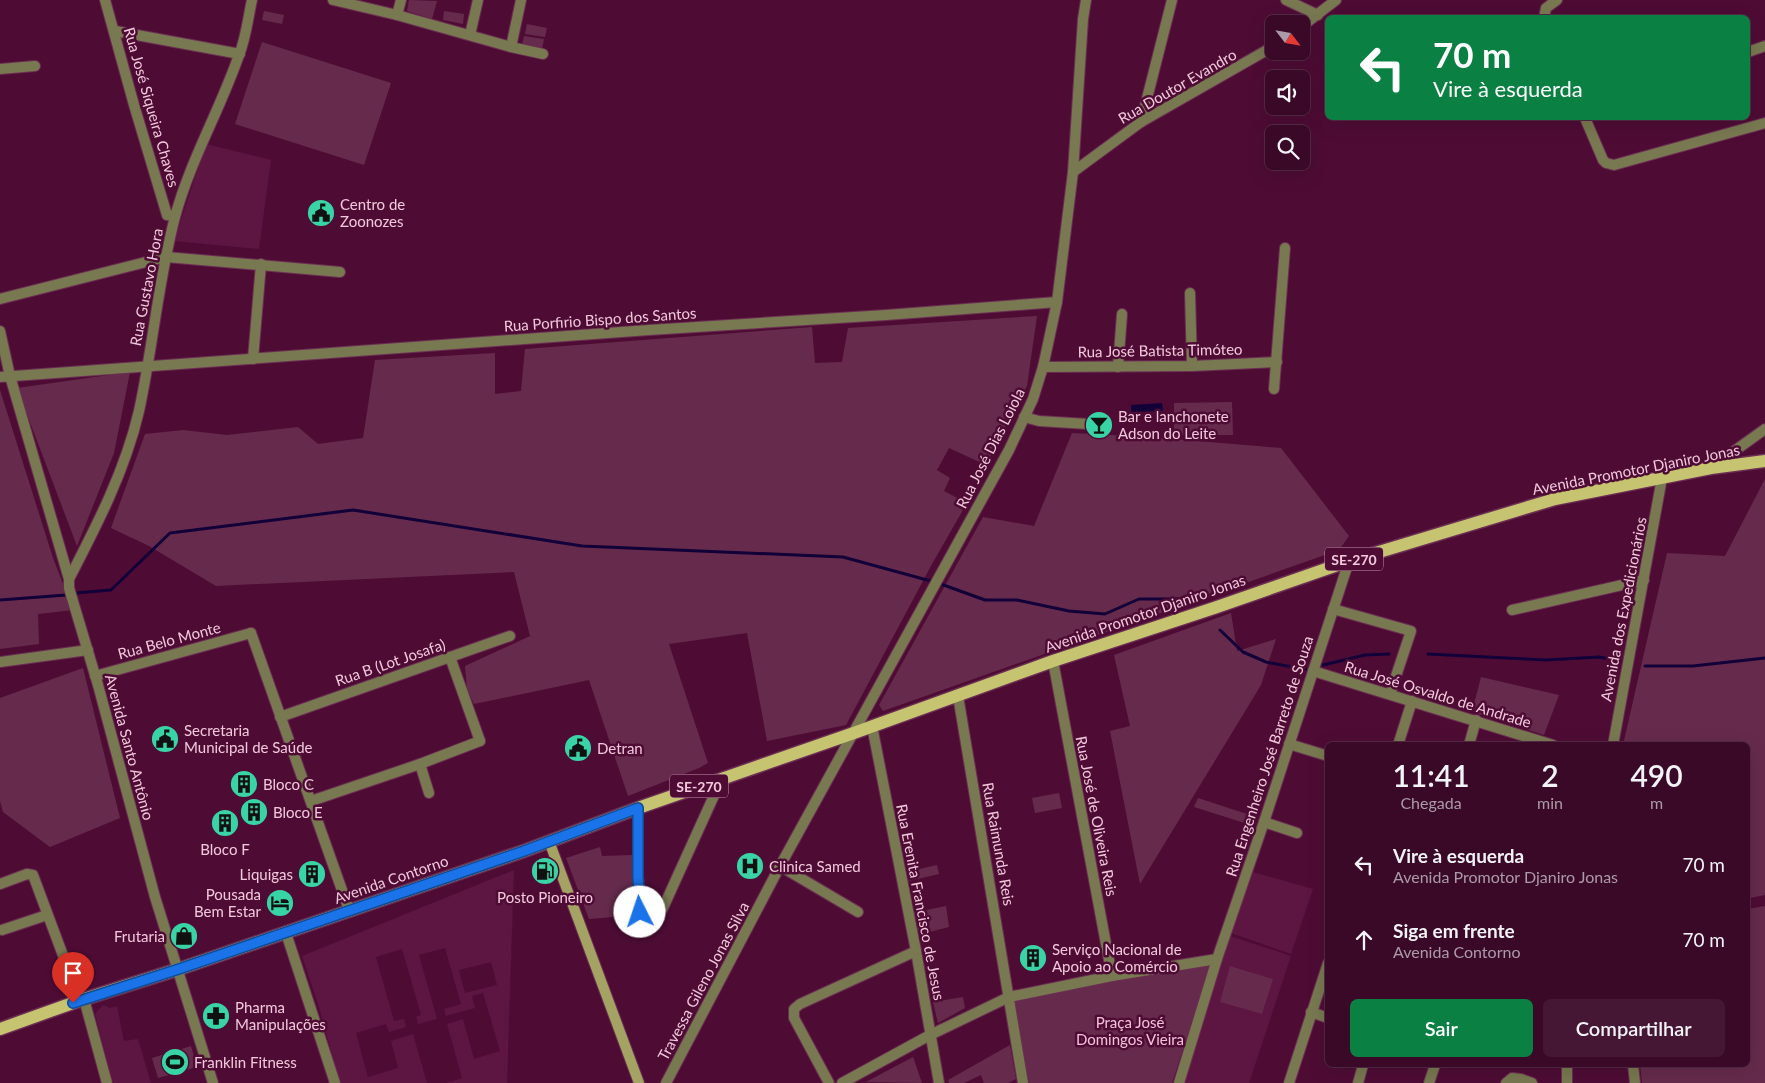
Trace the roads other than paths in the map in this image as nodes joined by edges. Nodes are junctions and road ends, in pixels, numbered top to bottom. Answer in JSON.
{"nodes":[{"id":1,"x":105,"y":0,"type":"edge"},
{"id":2,"x":252,"y":0,"type":"edge"},
{"id":3,"x":333,"y":0,"type":"edge"},
{"id":4,"x":401,"y":0,"type":"edge"},
{"id":5,"x":478,"y":0,"type":"edge"},
{"id":6,"x":521,"y":0,"type":"edge"},
{"id":7,"x":1086,"y":0,"type":"edge"},
{"id":8,"x":1172,"y":0,"type":"edge"},
{"id":9,"x":1286,"y":0,"type":"edge"},
{"id":10,"x":1336,"y":0,"type":"edge"},
{"id":11,"x":1557,"y":0,"type":"edge"},
{"id":12,"x":1545,"y":13,"type":"edge"},
{"id":13,"x":398,"y":15,"type":"junction"},
{"id":14,"x":1318,"y":15,"type":"junction"},
{"id":15,"x":1310,"y":21,"type":"edge"},
{"id":16,"x":114,"y":31,"type":"junction"},
{"id":17,"x":470,"y":35,"type":"junction"},
{"id":18,"x":1765,"y":46,"type":"edge"},
{"id":19,"x":511,"y":47,"type":"junction"},
{"id":20,"x":1265,"y":51,"type":"edge"},
{"id":21,"x":1750,"y":51,"type":"edge"},
{"id":22,"x":240,"y":54,"type":"junction"},
{"id":23,"x":542,"y":54,"type":"dead end"},
{"id":24,"x":35,"y":66,"type":"dead end"},
{"id":25,"x":0,"y":69,"type":"edge"},
{"id":26,"x":1586,"y":120,"type":"edge"},
{"id":27,"x":1141,"y":122,"type":"junction"},
{"id":28,"x":1765,"y":123,"type":"edge"},
{"id":29,"x":1073,"y":172,"type":"junction"},
{"id":30,"x":175,"y":216,"type":"junction"},
{"id":31,"x":1285,"y":248,"type":"dead end"},
{"id":32,"x":166,"y":257,"type":"junction"},
{"id":33,"x":261,"y":264,"type":"junction"},
{"id":34,"x":340,"y":272,"type":"dead end"},
{"id":35,"x":1190,"y":293,"type":"dead end"},
{"id":36,"x":0,"y":299,"type":"edge"},
{"id":37,"x":1056,"y":302,"type":"junction"},
{"id":38,"x":1122,"y":314,"type":"dead end"},
{"id":39,"x":0,"y":331,"type":"edge"},
{"id":40,"x":253,"y":359,"type":"junction"},
{"id":41,"x":1277,"y":362,"type":"junction"},
{"id":42,"x":1192,"y":366,"type":"junction"},
{"id":43,"x":146,"y":367,"type":"junction"},
{"id":44,"x":1043,"y":367,"type":"junction"},
{"id":45,"x":1118,"y":367,"type":"junction"},
{"id":46,"x":5,"y":376,"type":"edge"},
{"id":47,"x":1274,"y":388,"type":"dead end"},
{"id":48,"x":1024,"y":417,"type":"junction"},
{"id":49,"x":1088,"y":424,"type":"dead end"},
{"id":50,"x":1765,"y":429,"type":"edge"},
{"id":51,"x":1765,"y":461,"type":"edge"},
{"id":52,"x":1711,"y":468,"type":"junction"},
{"id":53,"x":1662,"y":478,"type":"junction"},
{"id":54,"x":1349,"y":561,"type":"junction"},
{"id":55,"x":69,"y":579,"type":"junction"},
{"id":56,"x":1644,"y":580,"type":"junction"},
{"id":57,"x":1333,"y":609,"type":"junction"},
{"id":58,"x":1512,"y":610,"type":"dead end"},
{"id":59,"x":510,"y":636,"type":"dead end"},
{"id":60,"x":88,"y":650,"type":"junction"},
{"id":61,"x":450,"y":657,"type":"junction"},
{"id":62,"x":0,"y":662,"type":"edge"},
{"id":63,"x":1053,"y":662,"type":"junction"},
{"id":64,"x":1313,"y":671,"type":"junction"},
{"id":65,"x":95,"y":676,"type":"junction"},
{"id":66,"x":1390,"y":694,"type":"junction"},
{"id":67,"x":958,"y":696,"type":"junction"},
{"id":68,"x":1412,"y":701,"type":"junction"},
{"id":69,"x":280,"y":717,"type":"junction"},
{"id":70,"x":1476,"y":720,"type":"junction"},
{"id":71,"x":872,"y":726,"type":"junction"},
{"id":72,"x":851,"y":734,"type":"junction"},
{"id":73,"x":1399,"y":742,"type":"edge"},
{"id":74,"x":1470,"y":742,"type":"edge"},
{"id":75,"x":1540,"y":742,"type":"edge"},
{"id":76,"x":1613,"y":742,"type":"edge"},
{"id":77,"x":1289,"y":744,"type":"junction"},
{"id":78,"x":1325,"y":755,"type":"edge"},
{"id":79,"x":420,"y":764,"type":"junction"},
{"id":80,"x":722,"y":778,"type":"junction"},
{"id":81,"x":429,"y":793,"type":"dead end"},
{"id":82,"x":311,"y":800,"type":"junction"},
{"id":83,"x":638,"y":808,"type":"junction"},
{"id":84,"x":1264,"y":822,"type":"junction"},
{"id":85,"x":1297,"y":833,"type":"dead end"},
{"id":86,"x":548,"y":841,"type":"junction"},
{"id":87,"x":780,"y":866,"type":"junction"},
{"id":88,"x":0,"y":884,"type":"edge"},
{"id":89,"x":349,"y":910,"type":"junction"},
{"id":90,"x":858,"y":912,"type":"dead end"},
{"id":91,"x":48,"y":915,"type":"junction"},
{"id":92,"x":2,"y":930,"type":"dead end"},
{"id":93,"x":286,"y":933,"type":"junction"},
{"id":94,"x":916,"y":951,"type":"junction"},
{"id":95,"x":1217,"y":959,"type":"junction"},
{"id":96,"x":179,"y":969,"type":"junction"},
{"id":97,"x":1325,"y":972,"type":"edge"},
{"id":98,"x":1112,"y":976,"type":"junction"},
{"id":99,"x":1009,"y":997,"type":"junction"},
{"id":100,"x":82,"y":1000,"type":"junction"},
{"id":101,"x":1311,"y":1012,"type":"junction"},
{"id":102,"x":1325,"y":1017,"type":"edge"},
{"id":103,"x":0,"y":1029,"type":"edge"},
{"id":104,"x":930,"y":1035,"type":"junction"},
{"id":105,"x":1362,"y":1067,"type":"edge"},
{"id":106,"x":1433,"y":1067,"type":"edge"},
{"id":107,"x":1567,"y":1067,"type":"edge"},
{"id":108,"x":1633,"y":1067,"type":"edge"},
{"id":109,"x":107,"y":1083,"type":"edge"},
{"id":110,"x":213,"y":1083,"type":"edge"},
{"id":111,"x":335,"y":1083,"type":"edge"},
{"id":112,"x":639,"y":1083,"type":"edge"},
{"id":113,"x":666,"y":1083,"type":"edge"},
{"id":114,"x":829,"y":1083,"type":"edge"},
{"id":115,"x":842,"y":1083,"type":"edge"},
{"id":116,"x":938,"y":1083,"type":"edge"},
{"id":117,"x":1023,"y":1083,"type":"edge"},
{"id":118,"x":1178,"y":1083,"type":"edge"},
{"id":119,"x":1289,"y":1083,"type":"edge"},
{"id":120,"x":1358,"y":1083,"type":"edge"},
{"id":121,"x":1429,"y":1083,"type":"edge"},
{"id":122,"x":1506,"y":1083,"type":"edge"},
{"id":123,"x":1532,"y":1083,"type":"edge"},
{"id":124,"x":1567,"y":1083,"type":"edge"},
{"id":125,"x":1635,"y":1083,"type":"edge"}],
"edges":[{"from":1,"to":16,"type":"street","name":"Rua José Siqueira Chaves"},
{"from":2,"to":22,"type":"street","name":"Rua Gustavo Hora"},
{"from":3,"to":13,"type":"street"},
{"from":4,"to":13,"type":"street"},
{"from":5,"to":17,"type":"street"},
{"from":6,"to":19,"type":"street"},
{"from":7,"to":29,"type":"street","name":"Rua José Dias Loiola"},
{"from":8,"to":27,"type":"street"},
{"from":9,"to":14,"type":"street"},
{"from":10,"to":14,"type":"street"},
{"from":11,"to":12,"type":"street"},
{"from":13,"to":17,"type":"street"},
{"from":14,"to":15,"type":"street"},
{"from":16,"to":22,"type":"street"},
{"from":16,"to":30,"type":"street","name":"Rua José Siqueira Chaves"},
{"from":17,"to":19,"type":"street"},
{"from":18,"to":21,"type":"street"},
{"from":19,"to":23,"type":"street"},
{"from":20,"to":27,"type":"street","name":"Rua Doutor Evandro"},
{"from":22,"to":30,"type":"street","name":"Rua Gustavo Hora"},
{"from":24,"to":25,"type":"street"},
{"from":26,"to":28,"type":"street"},
{"from":27,"to":29,"type":"street","name":"Rua Doutor Evandro"},
{"from":29,"to":37,"type":"street","name":"Rua José Dias Loiola"},
{"from":30,"to":32,"type":"street","name":"Rua Gustavo Hora"},
{"from":31,"to":41,"type":"street"},
{"from":32,"to":33,"type":"street"},
{"from":32,"to":36,"type":"street"},
{"from":32,"to":43,"type":"street","name":"Rua Gustavo Hora"},
{"from":33,"to":34,"type":"street"},
{"from":33,"to":40,"type":"street"},
{"from":35,"to":42,"type":"street"},
{"from":37,"to":40,"type":"street","name":"Rua Porfirio Bispo dos Santos"},
{"from":37,"to":44,"type":"street","name":"Rua José Dias Loiola"},
{"from":38,"to":45,"type":"street"},
{"from":39,"to":46,"type":"street","name":"Avenida Santo Antônio"},
{"from":40,"to":43,"type":"street","name":"Rua Porfirio Bispo dos Santos"},
{"from":41,"to":42,"type":"street","name":"Rua José Batista Timóteo"},
{"from":41,"to":47,"type":"street"},
{"from":42,"to":45,"type":"street","name":"Rua José Batista Timóteo"},
{"from":43,"to":46,"type":"street","name":"Rua Porfirio Bispo dos Santos"},
{"from":43,"to":55,"type":"street","name":"Rua Gustavo Hora"},
{"from":44,"to":45,"type":"street","name":"Rua José Batista Timóteo"},
{"from":44,"to":48,"type":"street","name":"Rua José Dias Loiola"},
{"from":46,"to":55,"type":"street","name":"Avenida Santo Antônio"},
{"from":48,"to":49,"type":"street"},
{"from":48,"to":72,"type":"street","name":"Rua José Dias Loiola"},
{"from":50,"to":52,"type":"street"},
{"from":51,"to":52,"type":"main road","name":"Avenida Promotor Djaniro Jonas","number":"SE-270"},
{"from":52,"to":53,"type":"main road","name":"Avenida Promotor Djaniro Jonas","number":"SE-270"},
{"from":53,"to":54,"type":"main road","name":"Avenida Promotor Djaniro Jonas","number":"SE-270"},
{"from":53,"to":56,"type":"street","name":"Avenida dos Expedicionários"},
{"from":54,"to":57,"type":"street","name":"Rua Engenheiro José Barreto de Souza"},
{"from":54,"to":63,"type":"main road","name":"Avenida Promotor Djaniro Jonas","number":"SE-270"},
{"from":55,"to":60,"type":"street","name":"Avenida Santo Antônio"},
{"from":56,"to":58,"type":"street"},
{"from":56,"to":76,"type":"street","name":"Avenida dos Expedicionários"},
{"from":57,"to":64,"type":"street","name":"Rua Engenheiro José Barreto de Souza"},
{"from":57,"to":66,"type":"street"},
{"from":59,"to":61,"type":"street","name":"Rua B (Lot Josafa)"},
{"from":60,"to":62,"type":"street"},
{"from":60,"to":65,"type":"street","name":"Avenida Santo Antônio"},
{"from":61,"to":69,"type":"street","name":"Rua B (Lot Josafa)"},
{"from":61,"to":79,"type":"street"},
{"from":63,"to":67,"type":"main road","name":"Avenida Promotor Djaniro Jonas","number":"SE-270"},
{"from":63,"to":98,"type":"street","name":"Rua José de Oliveira Reis"},
{"from":64,"to":66,"type":"street","name":"Rua José Osvaldo de Andrade"},
{"from":64,"to":77,"type":"street","name":"Rua Engenheiro José Barreto de Souza"},
{"from":65,"to":69,"type":"street","name":"Rua Belo Monte"},
{"from":65,"to":96,"type":"street","name":"Avenida Santo Antônio"},
{"from":66,"to":68,"type":"street","name":"Rua José Osvaldo de Andrade"},
{"from":67,"to":71,"type":"main road","name":"Avenida Promotor Djaniro Jonas","number":"SE-270"},
{"from":67,"to":99,"type":"street","name":"Rua Raimunda Reis"},
{"from":68,"to":70,"type":"street","name":"Rua José Osvaldo de Andrade"},
{"from":68,"to":73,"type":"street"},
{"from":69,"to":82,"type":"street"},
{"from":70,"to":74,"type":"street"},
{"from":70,"to":75,"type":"street","name":"Rua José Osvaldo de Andrade"},
{"from":71,"to":72,"type":"main road","name":"Avenida Promotor Djaniro Jonas","number":"SE-270"},
{"from":71,"to":94,"type":"street","name":"Rua Erenita Francisco de Jesus"},
{"from":72,"to":80,"type":"main road","name":"Avenida Promotor Djaniro Jonas","number":"SE-270"},
{"from":72,"to":87,"type":"street","name":"Travessa Gileno Jonas Silva"},
{"from":77,"to":78,"type":"street"},
{"from":77,"to":84,"type":"street","name":"Rua Engenheiro José Barreto de Souza"},
{"from":79,"to":81,"type":"street"},
{"from":79,"to":82,"type":"street"},
{"from":80,"to":83,"type":"main road","name":"Avenida Promotor Djaniro Jonas","number":"SE-270"},
{"from":80,"to":83,"type":"street"},
{"from":82,"to":89,"type":"street"},
{"from":83,"to":86,"type":"main road","name":"Avenida Promotor Djaniro Jonas","number":"SE-270"},
{"from":84,"to":85,"type":"street"},
{"from":84,"to":95,"type":"street","name":"Rua Engenheiro José Barreto de Souza"},
{"from":86,"to":89,"type":"main road","name":"Avenida Contorno","number":"SE-270"},
{"from":86,"to":112,"type":"main road"},
{"from":87,"to":90,"type":"street"},
{"from":87,"to":113,"type":"street","name":"Travessa Gileno Jonas Silva"},
{"from":88,"to":91,"type":"street"},
{"from":89,"to":93,"type":"main road","name":"Avenida Contorno","number":"SE-270"},
{"from":91,"to":92,"type":"street"},
{"from":91,"to":100,"type":"street"},
{"from":93,"to":96,"type":"main road","name":"Avenida Contorno","number":"SE-270"},
{"from":93,"to":111,"type":"street"},
{"from":94,"to":104,"type":"street","name":"Rua Erenita Francisco de Jesus"},
{"from":94,"to":114,"type":"street"},
{"from":95,"to":98,"type":"street"},
{"from":95,"to":118,"type":"street"},
{"from":96,"to":100,"type":"main road","name":"Avenida Contorno","number":"SE-270"},
{"from":96,"to":110,"type":"street","name":"Avenida Santo Antônio"},
{"from":97,"to":101,"type":"street"},
{"from":98,"to":99,"type":"street"},
{"from":99,"to":104,"type":"street"},
{"from":99,"to":117,"type":"street"},
{"from":100,"to":103,"type":"main road","name":"Avenida Contorno","number":"SE-270"},
{"from":100,"to":109,"type":"street"},
{"from":101,"to":102,"type":"street"},
{"from":101,"to":119,"type":"street"},
{"from":104,"to":115,"type":"street"},
{"from":104,"to":116,"type":"street","name":"Rua Erenita Francisco de Jesus"},
{"from":105,"to":120,"type":"street"},
{"from":106,"to":121,"type":"street"},
{"from":107,"to":124,"type":"street"},
{"from":108,"to":125,"type":"street"},
{"from":122,"to":123,"type":"street"}]}
